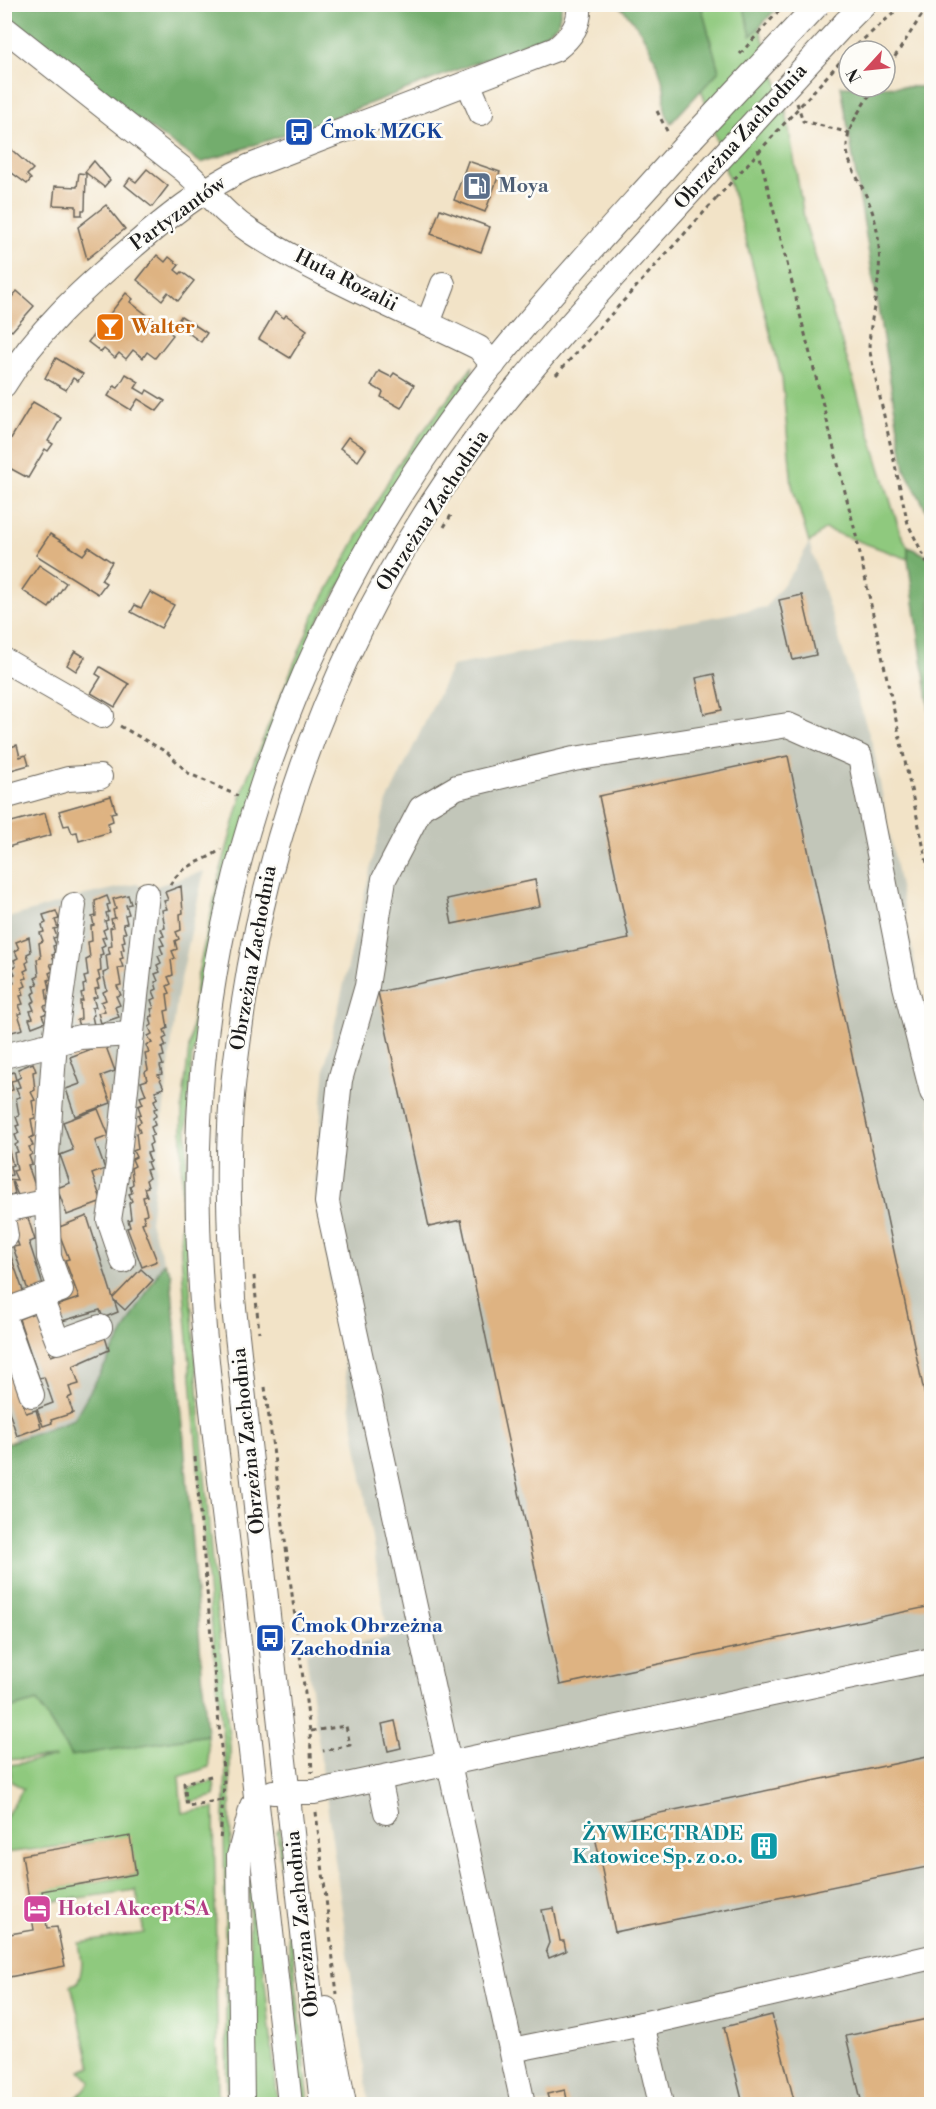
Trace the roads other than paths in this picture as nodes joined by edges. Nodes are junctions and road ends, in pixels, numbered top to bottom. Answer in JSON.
{"nodes":[{"id":1,"x":579,"y":4,"type":"edge"},
{"id":2,"x":818,"y":4,"type":"edge"},
{"id":3,"x":864,"y":4,"type":"edge"},
{"id":4,"x":4,"y":28,"type":"edge"},
{"id":5,"x":468,"y":83,"type":"junction"},
{"id":6,"x":481,"y":113,"type":"dead end"},
{"id":7,"x":204,"y":190,"type":"junction"},
{"id":8,"x":443,"y":284,"type":"dead end"},
{"id":9,"x":428,"y":323,"type":"junction"},
{"id":10,"x":493,"y":365,"type":"junction"},
{"id":11,"x":4,"y":385,"type":"edge"},
{"id":12,"x":4,"y":660,"type":"edge"},
{"id":13,"x":102,"y":716,"type":"road end"},
{"id":14,"x":100,"y":777,"type":"dead end"},
{"id":15,"x":4,"y":796,"type":"edge"},
{"id":16,"x":147,"y":894,"type":"dead end"},
{"id":17,"x":74,"y":905,"type":"dead end"},
{"id":18,"x":132,"y":1034,"type":"junction"},
{"id":19,"x":55,"y":1041,"type":"junction"},
{"id":20,"x":4,"y":1056,"type":"edge"},
{"id":21,"x":932,"y":1092,"type":"edge"},
{"id":22,"x":46,"y":1202,"type":"junction"},
{"id":23,"x":4,"y":1210,"type":"edge"},
{"id":24,"x":123,"y":1262,"type":"dead end"},
{"id":25,"x":41,"y":1298,"type":"junction"},
{"id":26,"x":4,"y":1311,"type":"edge"},
{"id":27,"x":4,"y":1317,"type":"edge"},
{"id":28,"x":100,"y":1327,"type":"dead end"},
{"id":29,"x":32,"y":1395,"type":"dead end"},
{"id":30,"x":932,"y":1660,"type":"edge"},
{"id":31,"x":449,"y":1763,"type":"junction"},
{"id":32,"x":379,"y":1778,"type":"junction"},
{"id":33,"x":256,"y":1792,"type":"junction"},
{"id":34,"x":289,"y":1793,"type":"junction"},
{"id":35,"x":386,"y":1812,"type":"dead end"},
{"id":36,"x":302,"y":1923,"type":"junction"},
{"id":37,"x":932,"y":1957,"type":"edge"},
{"id":38,"x":642,"y":2024,"type":"junction"},
{"id":39,"x":512,"y":2050,"type":"junction"},
{"id":40,"x":242,"y":2104,"type":"edge"},
{"id":41,"x":290,"y":2104,"type":"edge"},
{"id":42,"x":322,"y":2104,"type":"edge"},
{"id":43,"x":344,"y":2104,"type":"edge"},
{"id":44,"x":523,"y":2104,"type":"edge"},
{"id":45,"x":661,"y":2104,"type":"edge"}],
"edges":[{"from":1,"to":5,"type":"street","name":"Partyzantów"},
{"from":2,"to":10,"type":"street","name":"Obrzeżna Zachodnia","bridge":true},
{"from":3,"to":34,"type":"street","name":"Obrzeżna Zachodnia","bridge":true},
{"from":4,"to":7,"type":"street","name":"Huta Rozalii"},
{"from":5,"to":6,"type":"street"},
{"from":5,"to":7,"type":"street","name":"Partyzantów"},
{"from":7,"to":9,"type":"street","name":"Huta Rozalii"},
{"from":7,"to":11,"type":"street","name":"Partyzantów"},
{"from":8,"to":9,"type":"street"},
{"from":9,"to":10,"type":"street","name":"Huta Rozalii"},
{"from":10,"to":33,"type":"street","name":"Obrzeżna Zachodnia"},
{"from":12,"to":13,"type":"street"},
{"from":14,"to":15,"type":"street"},
{"from":16,"to":18,"type":"street"},
{"from":17,"to":19,"type":"street"},
{"from":18,"to":19,"type":"street"},
{"from":18,"to":24,"type":"street"},
{"from":19,"to":20,"type":"street"},
{"from":19,"to":22,"type":"street"},
{"from":21,"to":31,"type":"street"},
{"from":22,"to":23,"type":"street"},
{"from":22,"to":25,"type":"street"},
{"from":25,"to":26,"type":"street"},
{"from":25,"to":28,"type":"street"},
{"from":27,"to":29,"type":"street"},
{"from":30,"to":31,"type":"street"},
{"from":31,"to":32,"type":"street"},
{"from":31,"to":39,"type":"street"},
{"from":32,"to":34,"type":"street"},
{"from":32,"to":35,"type":"street"},
{"from":33,"to":34,"type":"street"},
{"from":33,"to":40,"type":"street"},
{"from":33,"to":41,"type":"street","name":"Obrzeżna Zachodnia"},
{"from":34,"to":36,"type":"street","name":"Obrzeżna Zachodnia"},
{"from":36,"to":42,"type":"street","name":"Obrzeżna Zachodnia"},
{"from":36,"to":43,"type":"street"},
{"from":37,"to":38,"type":"street"},
{"from":38,"to":39,"type":"street"},
{"from":38,"to":45,"type":"street"},
{"from":39,"to":44,"type":"street"}]}
